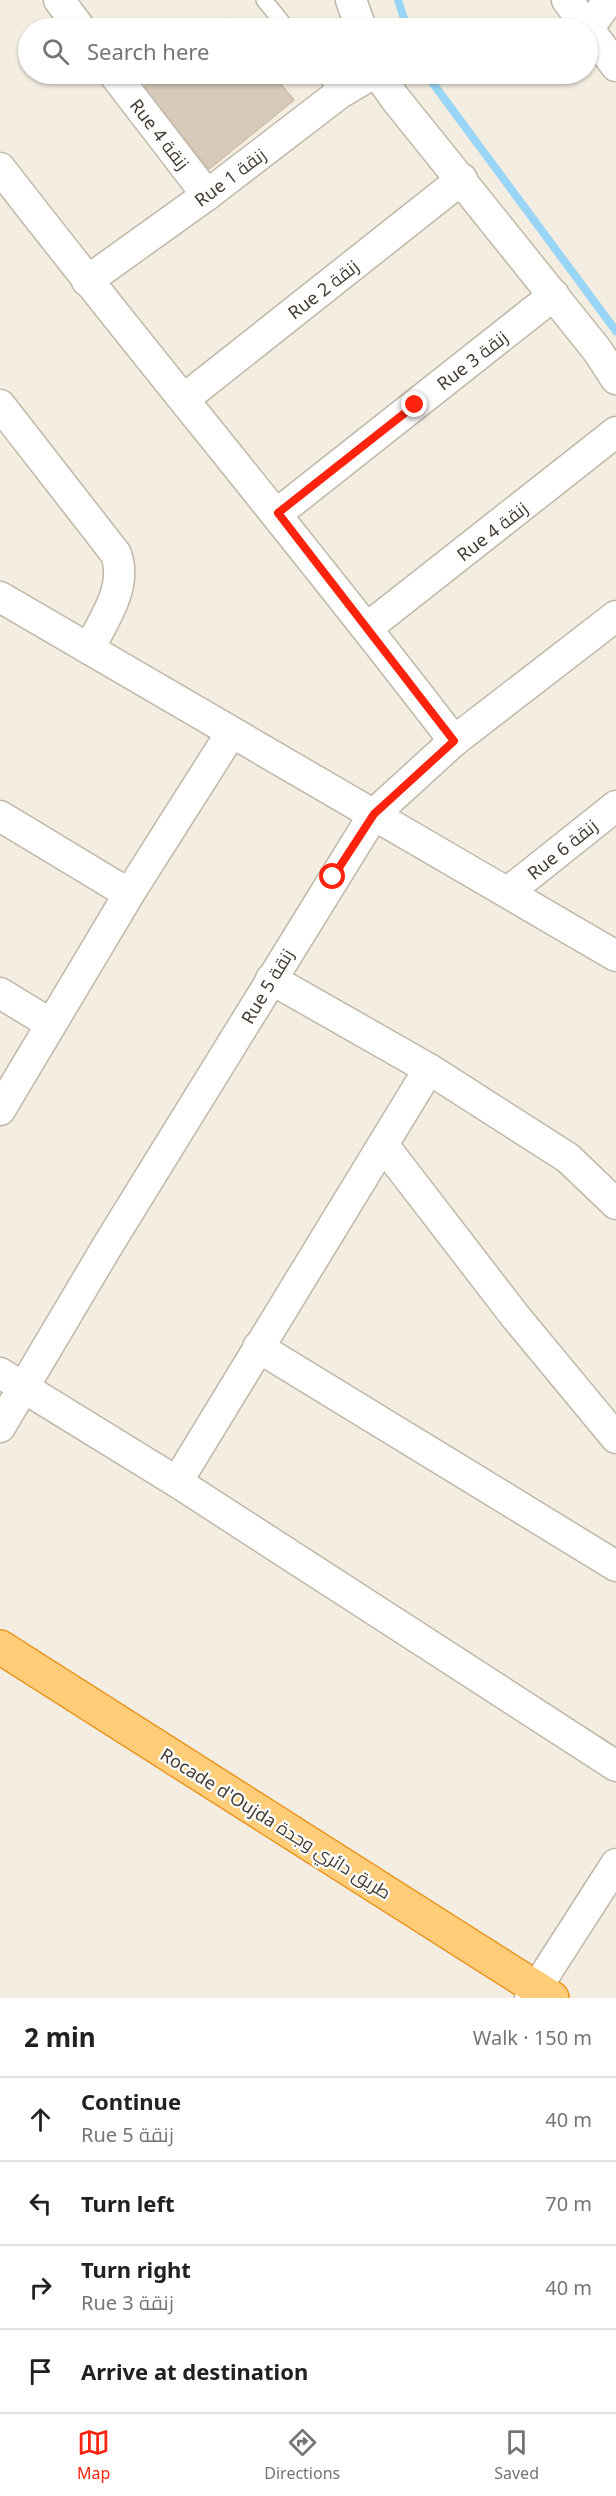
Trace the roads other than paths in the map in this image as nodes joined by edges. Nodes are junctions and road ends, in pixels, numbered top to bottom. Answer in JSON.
{"nodes":[{"id":1,"x":59,"y":0,"type":"edge"},
{"id":2,"x":264,"y":0,"type":"edge"},
{"id":3,"x":351,"y":0,"type":"edge"},
{"id":4,"x":567,"y":0,"type":"edge"},
{"id":5,"x":609,"y":0,"type":"edge"},
{"id":6,"x":72,"y":18,"type":"edge"},
{"id":7,"x":279,"y":18,"type":"edge"},
{"id":8,"x":357,"y":18,"type":"edge"},
{"id":9,"x":580,"y":18,"type":"edge"},
{"id":10,"x":596,"y":18,"type":"edge"},
{"id":11,"x":598,"y":42,"type":"edge"},
{"id":12,"x":616,"y":66,"type":"edge"},
{"id":13,"x":122,"y":84,"type":"edge"},
{"id":14,"x":331,"y":84,"type":"edge"},
{"id":15,"x":385,"y":84,"type":"edge"},
{"id":16,"x":0,"y":168,"type":"edge"},
{"id":17,"x":462,"y":179,"type":"junction"},
{"id":18,"x":207,"y":195,"type":"junction"},
{"id":19,"x":87,"y":281,"type":"junction"},
{"id":20,"x":554,"y":295,"type":"junction"},
{"id":21,"x":616,"y":379,"type":"edge"},
{"id":22,"x":184,"y":399,"type":"junction"},
{"id":23,"x":0,"y":405,"type":"edge"},
{"id":24,"x":616,"y":432,"type":"edge"},
{"id":25,"x":278,"y":513,"type":"junction"},
{"id":26,"x":0,"y":597,"type":"edge"},
{"id":27,"x":616,"y":616,"type":"edge"},
{"id":28,"x":367,"y":628,"type":"junction"},
{"id":29,"x":89,"y":649,"type":"junction"},
{"id":30,"x":231,"y":733,"type":"junction"},
{"id":31,"x":454,"y":741,"type":"junction"},
{"id":32,"x":616,"y":806,"type":"edge"},
{"id":33,"x":374,"y":814,"type":"junction"},
{"id":34,"x":0,"y":816,"type":"edge"},
{"id":35,"x":508,"y":892,"type":"junction"},
{"id":36,"x":129,"y":894,"type":"junction"},
{"id":37,"x":616,"y":956,"type":"edge"},
{"id":38,"x":271,"y":979,"type":"junction"},
{"id":39,"x":0,"y":993,"type":"edge"},
{"id":40,"x":51,"y":1024,"type":"junction"},
{"id":41,"x":429,"y":1069,"type":"junction"},
{"id":42,"x":0,"y":1110,"type":"edge"},
{"id":43,"x":384,"y":1146,"type":"junction"},
{"id":44,"x":616,"y":1204,"type":"edge"},
{"id":45,"x":258,"y":1347,"type":"junction"},
{"id":46,"x":11,"y":1381,"type":"edge"},
{"id":47,"x":0,"y":1427,"type":"edge"},
{"id":48,"x":616,"y":1438,"type":"edge"},
{"id":49,"x":177,"y":1482,"type":"junction"},
{"id":50,"x":616,"y":1566,"type":"edge"},
{"id":51,"x":0,"y":1647,"type":"edge"},
{"id":52,"x":616,"y":1766,"type":"edge"},
{"id":53,"x":616,"y":1864,"type":"edge"},
{"id":54,"x":539,"y":1994,"type":"edge"}],
"edges":[{"from":1,"to":6,"type":"street"},
{"from":2,"to":7,"type":"lane"},
{"from":3,"to":8,"type":"street"},
{"from":4,"to":9,"type":"street"},
{"from":5,"to":10,"type":"street"},
{"from":11,"to":12,"type":"street"},
{"from":13,"to":18,"type":"street","name":"Rue 4 زنقة"},
{"from":14,"to":18,"type":"street","name":"Rue 1 زنقة"},
{"from":15,"to":17,"type":"street"},
{"from":16,"to":19,"type":"street"},
{"from":17,"to":20,"type":"street"},
{"from":17,"to":22,"type":"street","name":"Rue 2 زنقة"},
{"from":18,"to":19,"type":"street","name":"Rue 1 زنقة"},
{"from":19,"to":22,"type":"street"},
{"from":20,"to":21,"type":"street"},
{"from":20,"to":25,"type":"street","name":"Rue 3 زنقة"},
{"from":22,"to":25,"type":"street"},
{"from":23,"to":29,"type":"street"},
{"from":24,"to":28,"type":"street","name":"Rue 4 زنقة"},
{"from":25,"to":28,"type":"street"},
{"from":26,"to":29,"type":"street"},
{"from":27,"to":31,"type":"street","name":"Rue 5 زنقة"},
{"from":28,"to":31,"type":"street"},
{"from":29,"to":30,"type":"street"},
{"from":30,"to":33,"type":"street"},
{"from":30,"to":36,"type":"street"},
{"from":31,"to":33,"type":"street","name":"Rue 5 زنقة"},
{"from":32,"to":35,"type":"street","name":"Rue 6 زنقة"},
{"from":33,"to":35,"type":"street"},
{"from":33,"to":38,"type":"street","name":"Rue 5 زنقة"},
{"from":34,"to":36,"type":"street"},
{"from":35,"to":37,"type":"street"},
{"from":36,"to":40,"type":"street"},
{"from":38,"to":41,"type":"street"},
{"from":38,"to":46,"type":"street","name":"Rue 5 زنقة"},
{"from":39,"to":40,"type":"street"},
{"from":40,"to":42,"type":"street"},
{"from":41,"to":43,"type":"street"},
{"from":41,"to":44,"type":"street"},
{"from":43,"to":45,"type":"street"},
{"from":43,"to":48,"type":"street"},
{"from":45,"to":49,"type":"street"},
{"from":45,"to":50,"type":"street"},
{"from":46,"to":47,"type":"street","name":"Rue 5 زنقة"},
{"from":46,"to":49,"type":"street"},
{"from":49,"to":52,"type":"street"},
{"from":51,"to":54,"type":"highway","name":"Rocade d'Oujda طريق دائري وجدة"},
{"from":53,"to":54,"type":"street"}]}
